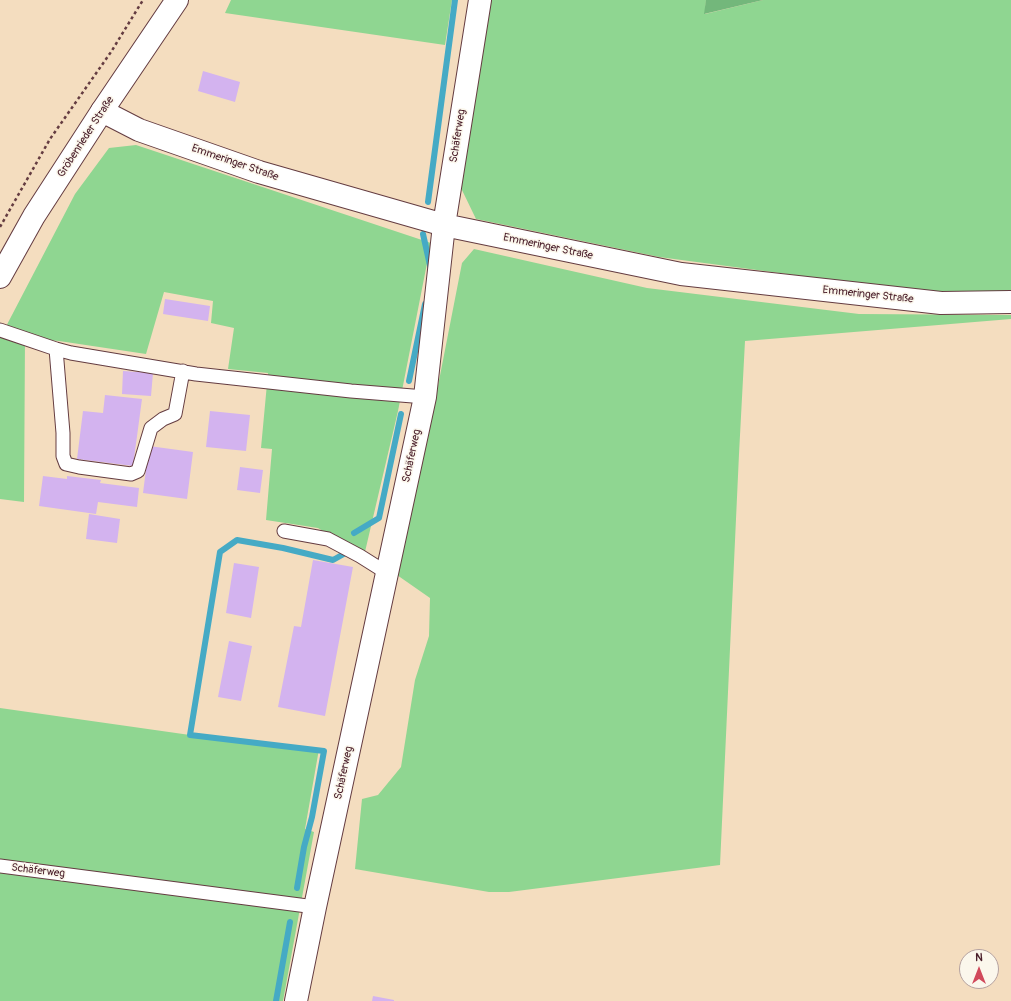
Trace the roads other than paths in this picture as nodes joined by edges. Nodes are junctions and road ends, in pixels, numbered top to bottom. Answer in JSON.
{"nodes":[{"id":1,"x":177,"y":0,"type":"edge"},
{"id":2,"x":480,"y":0,"type":"edge"},
{"id":3,"x":102,"y":111,"type":"junction"},
{"id":4,"x":444,"y":225,"type":"junction"},
{"id":5,"x":0,"y":277,"type":"edge"},
{"id":6,"x":1011,"y":302,"type":"edge"},
{"id":7,"x":0,"y":330,"type":"edge"},
{"id":8,"x":56,"y":349,"type":"junction"},
{"id":9,"x":183,"y":372,"type":"junction"},
{"id":10,"x":425,"y":396,"type":"junction"},
{"id":11,"x":284,"y":531,"type":"dead end"},
{"id":12,"x":387,"y":573,"type":"junction"},
{"id":13,"x":0,"y":866,"type":"edge"},
{"id":14,"x":315,"y":907,"type":"junction"},
{"id":15,"x":296,"y":1001,"type":"edge"}],
"edges":[{"from":1,"to":3,"type":"street","name":"Gröbenrieder Straße"},
{"from":2,"to":4,"type":"street","name":"Schäferweg"},
{"from":3,"to":4,"type":"street","name":"Emmeringer Straße"},
{"from":3,"to":5,"type":"street","name":"Gröbenrieder Straße"},
{"from":4,"to":6,"type":"street","name":"Emmeringer Straße"},
{"from":4,"to":10,"type":"street","name":"Schäferweg"},
{"from":7,"to":8,"type":"lane"},
{"from":8,"to":9,"type":"lane"},
{"from":8,"to":9,"type":"lane"},
{"from":9,"to":10,"type":"lane"},
{"from":10,"to":12,"type":"street","name":"Schäferweg"},
{"from":11,"to":12,"type":"lane"},
{"from":12,"to":14,"type":"street","name":"Schäferweg"},
{"from":13,"to":14,"type":"lane","name":"Schäferweg"},
{"from":14,"to":15,"type":"street","name":"Schäferweg"}]}
